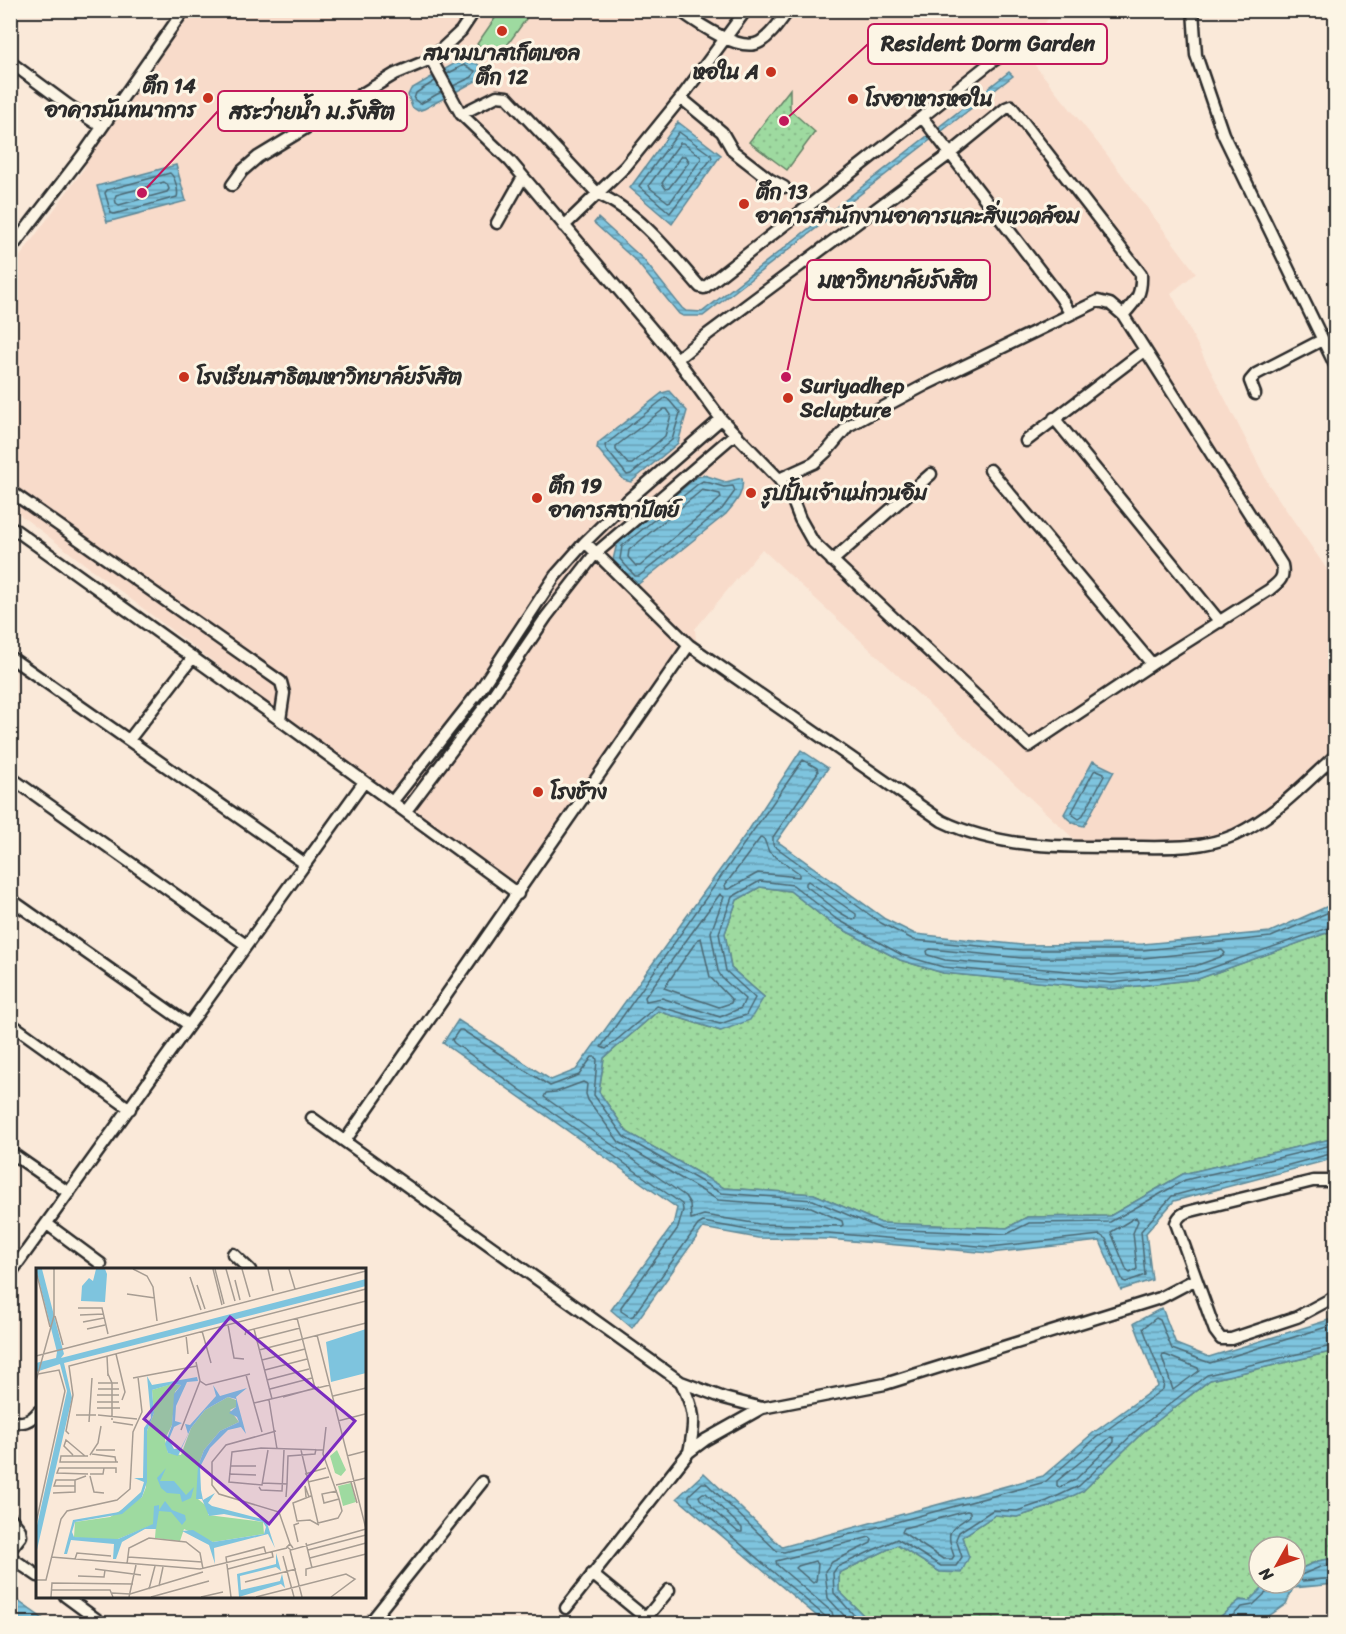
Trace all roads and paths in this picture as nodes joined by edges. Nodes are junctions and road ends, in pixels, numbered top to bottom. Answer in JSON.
{"nodes":[{"id":1,"x":184,"y":10,"type":"edge"},
{"id":2,"x":475,"y":10,"type":"edge"},
{"id":3,"x":679,"y":10,"type":"edge"},
{"id":4,"x":746,"y":10,"type":"edge"},
{"id":5,"x":789,"y":10,"type":"edge"},
{"id":6,"x":1193,"y":10,"type":"edge"},
{"id":7,"x":1030,"y":36,"type":"dead end"},
{"id":8,"x":726,"y":39,"type":"junction"},
{"id":9,"x":431,"y":59,"type":"junction"},
{"id":10,"x":10,"y":62,"type":"edge"},
{"id":11,"x":681,"y":98,"type":"junction"},
{"id":12,"x":459,"y":110,"type":"junction"},
{"id":13,"x":925,"y":120,"type":"junction"},
{"id":14,"x":102,"y":127,"type":"junction"},
{"id":15,"x":951,"y":153,"type":"junction"},
{"id":16,"x":523,"y":177,"type":"junction"},
{"id":17,"x":232,"y":185,"type":"dead end"},
{"id":18,"x":784,"y":187,"type":"dead end"},
{"id":19,"x":598,"y":194,"type":"junction"},
{"id":20,"x":497,"y":223,"type":"dead end"},
{"id":21,"x":564,"y":226,"type":"junction"},
{"id":22,"x":10,"y":250,"type":"edge"},
{"id":23,"x":1070,"y":313,"type":"junction"},
{"id":24,"x":1123,"y":315,"type":"junction"},
{"id":25,"x":1322,"y":340,"type":"junction"},
{"id":26,"x":1145,"y":350,"type":"junction"},
{"id":27,"x":677,"y":359,"type":"junction"},
{"id":28,"x":1335,"y":367,"type":"edge"},
{"id":29,"x":1255,"y":394,"type":"dead end"},
{"id":30,"x":1054,"y":418,"type":"junction"},
{"id":31,"x":721,"y":419,"type":"junction"},
{"id":32,"x":735,"y":434,"type":"junction"},
{"id":33,"x":1026,"y":441,"type":"dead end"},
{"id":34,"x":990,"y":470,"type":"dead end"},
{"id":35,"x":931,"y":474,"type":"dead end"},
{"id":36,"x":779,"y":479,"type":"junction"},
{"id":37,"x":10,"y":490,"type":"edge"},
{"id":38,"x":10,"y":526,"type":"edge"},
{"id":39,"x":585,"y":542,"type":"junction"},
{"id":40,"x":596,"y":554,"type":"junction"},
{"id":41,"x":832,"y":561,"type":"junction"},
{"id":42,"x":1220,"y":622,"type":"junction"},
{"id":43,"x":689,"y":645,"type":"junction"},
{"id":44,"x":10,"y":657,"type":"edge"},
{"id":45,"x":192,"y":657,"type":"junction"},
{"id":46,"x":1152,"y":664,"type":"junction"},
{"id":47,"x":280,"y":720,"type":"junction"},
{"id":48,"x":129,"y":740,"type":"junction"},
{"id":49,"x":1335,"y":755,"type":"edge"},
{"id":50,"x":10,"y":777,"type":"edge"},
{"id":51,"x":364,"y":782,"type":"junction"},
{"id":52,"x":392,"y":802,"type":"junction"},
{"id":53,"x":406,"y":811,"type":"junction"},
{"id":54,"x":304,"y":863,"type":"junction"},
{"id":55,"x":518,"y":894,"type":"junction"},
{"id":56,"x":10,"y":899,"type":"edge"},
{"id":57,"x":246,"y":945,"type":"junction"},
{"id":58,"x":10,"y":1023,"type":"edge"},
{"id":59,"x":189,"y":1025,"type":"junction"},
{"id":60,"x":130,"y":1109,"type":"junction"},
{"id":61,"x":312,"y":1118,"type":"dead end"},
{"id":62,"x":345,"y":1141,"type":"junction"},
{"id":63,"x":10,"y":1152,"type":"edge"},
{"id":64,"x":1335,"y":1181,"type":"edge"},
{"id":65,"x":69,"y":1193,"type":"junction"},
{"id":66,"x":47,"y":1224,"type":"junction"},
{"id":67,"x":233,"y":1254,"type":"dead end"},
{"id":68,"x":100,"y":1264,"type":"dead end"},
{"id":69,"x":249,"y":1268,"type":"edge"},
{"id":70,"x":10,"y":1274,"type":"edge"},
{"id":71,"x":1196,"y":1279,"type":"junction"},
{"id":72,"x":1335,"y":1296,"type":"edge"},
{"id":73,"x":681,"y":1382,"type":"junction"},
{"id":74,"x":762,"y":1408,"type":"junction"},
{"id":75,"x":36,"y":1414,"type":"edge"},
{"id":76,"x":10,"y":1421,"type":"edge"},
{"id":77,"x":689,"y":1452,"type":"junction"},
{"id":78,"x":482,"y":1482,"type":"dead end"},
{"id":79,"x":10,"y":1518,"type":"edge"},
{"id":80,"x":10,"y":1550,"type":"edge"},
{"id":81,"x":10,"y":1557,"type":"edge"},
{"id":82,"x":592,"y":1574,"type":"junction"},
{"id":83,"x":36,"y":1575,"type":"edge"},
{"id":84,"x":669,"y":1590,"type":"dead end"},
{"id":85,"x":79,"y":1600,"type":"edge"},
{"id":86,"x":566,"y":1608,"type":"dead end"},
{"id":87,"x":650,"y":1621,"type":"edge"},
{"id":88,"x":103,"y":1623,"type":"edge"},
{"id":89,"x":369,"y":1623,"type":"edge"}],
"edges":[{"from":1,"to":14,"type":"street"},
{"from":2,"to":9,"type":"street"},
{"from":3,"to":8,"type":"street"},
{"from":4,"to":8,"type":"street"},
{"from":5,"to":8,"type":"street"},
{"from":6,"to":25,"type":"street"},
{"from":7,"to":13,"type":"street"},
{"from":8,"to":11,"type":"street"},
{"from":9,"to":12,"type":"street"},
{"from":9,"to":17,"type":"street"},
{"from":10,"to":14,"type":"street"},
{"from":11,"to":18,"type":"street"},
{"from":11,"to":19,"type":"street"},
{"from":12,"to":16,"type":"street"},
{"from":12,"to":19,"type":"street"},
{"from":13,"to":15,"type":"street"},
{"from":13,"to":19,"type":"street"},
{"from":14,"to":22,"type":"street"},
{"from":15,"to":23,"type":"street"},
{"from":15,"to":24,"type":"street"},
{"from":15,"to":27,"type":"street"},
{"from":16,"to":20,"type":"street"},
{"from":16,"to":21,"type":"street"},
{"from":19,"to":21,"type":"street"},
{"from":21,"to":27,"type":"street"},
{"from":23,"to":24,"type":"street"},
{"from":23,"to":36,"type":"street"},
{"from":24,"to":26,"type":"street"},
{"from":25,"to":28,"type":"street"},
{"from":25,"to":29,"type":"street"},
{"from":26,"to":30,"type":"street"},
{"from":26,"to":42,"type":"street"},
{"from":27,"to":31,"type":"street"},
{"from":30,"to":33,"type":"street"},
{"from":30,"to":42,"type":"street"},
{"from":31,"to":32,"type":"street"},
{"from":31,"to":39,"type":"street"},
{"from":32,"to":36,"type":"street"},
{"from":32,"to":40,"type":"street"},
{"from":34,"to":46,"type":"street"},
{"from":35,"to":41,"type":"street"},
{"from":36,"to":41,"type":"street"},
{"from":37,"to":47,"type":"street"},
{"from":38,"to":45,"type":"street"},
{"from":39,"to":40,"type":"street"},
{"from":39,"to":52,"type":"street"},
{"from":40,"to":43,"type":"street"},
{"from":40,"to":53,"type":"street"},
{"from":41,"to":46,"type":"street"},
{"from":42,"to":46,"type":"street"},
{"from":43,"to":49,"type":"street"},
{"from":43,"to":55,"type":"street"},
{"from":44,"to":48,"type":"street"},
{"from":45,"to":47,"type":"street"},
{"from":45,"to":48,"type":"street"},
{"from":47,"to":51,"type":"street"},
{"from":48,"to":54,"type":"street"},
{"from":50,"to":57,"type":"street"},
{"from":51,"to":52,"type":"street"},
{"from":51,"to":54,"type":"street"},
{"from":52,"to":53,"type":"street"},
{"from":53,"to":55,"type":"street"},
{"from":54,"to":57,"type":"street"},
{"from":55,"to":62,"type":"street"},
{"from":56,"to":59,"type":"street"},
{"from":57,"to":59,"type":"street"},
{"from":58,"to":60,"type":"street"},
{"from":59,"to":60,"type":"street"},
{"from":60,"to":65,"type":"street"},
{"from":61,"to":62,"type":"street"},
{"from":62,"to":73,"type":"street"},
{"from":63,"to":65,"type":"street"},
{"from":64,"to":71,"type":"street"},
{"from":65,"to":66,"type":"street"},
{"from":66,"to":68,"type":"street"},
{"from":66,"to":70,"type":"street"},
{"from":67,"to":69,"type":"street"},
{"from":71,"to":72,"type":"street"},
{"from":71,"to":74,"type":"street"},
{"from":73,"to":74,"type":"street"},
{"from":73,"to":77,"type":"street"},
{"from":74,"to":77,"type":"street"},
{"from":75,"to":76,"type":"street"},
{"from":77,"to":82,"type":"street"},
{"from":78,"to":89,"type":"street"},
{"from":79,"to":80,"type":"street"},
{"from":81,"to":83,"type":"street"},
{"from":82,"to":86,"type":"street"},
{"from":82,"to":87,"type":"street"},
{"from":84,"to":87,"type":"street"},
{"from":85,"to":88,"type":"street"}]}
